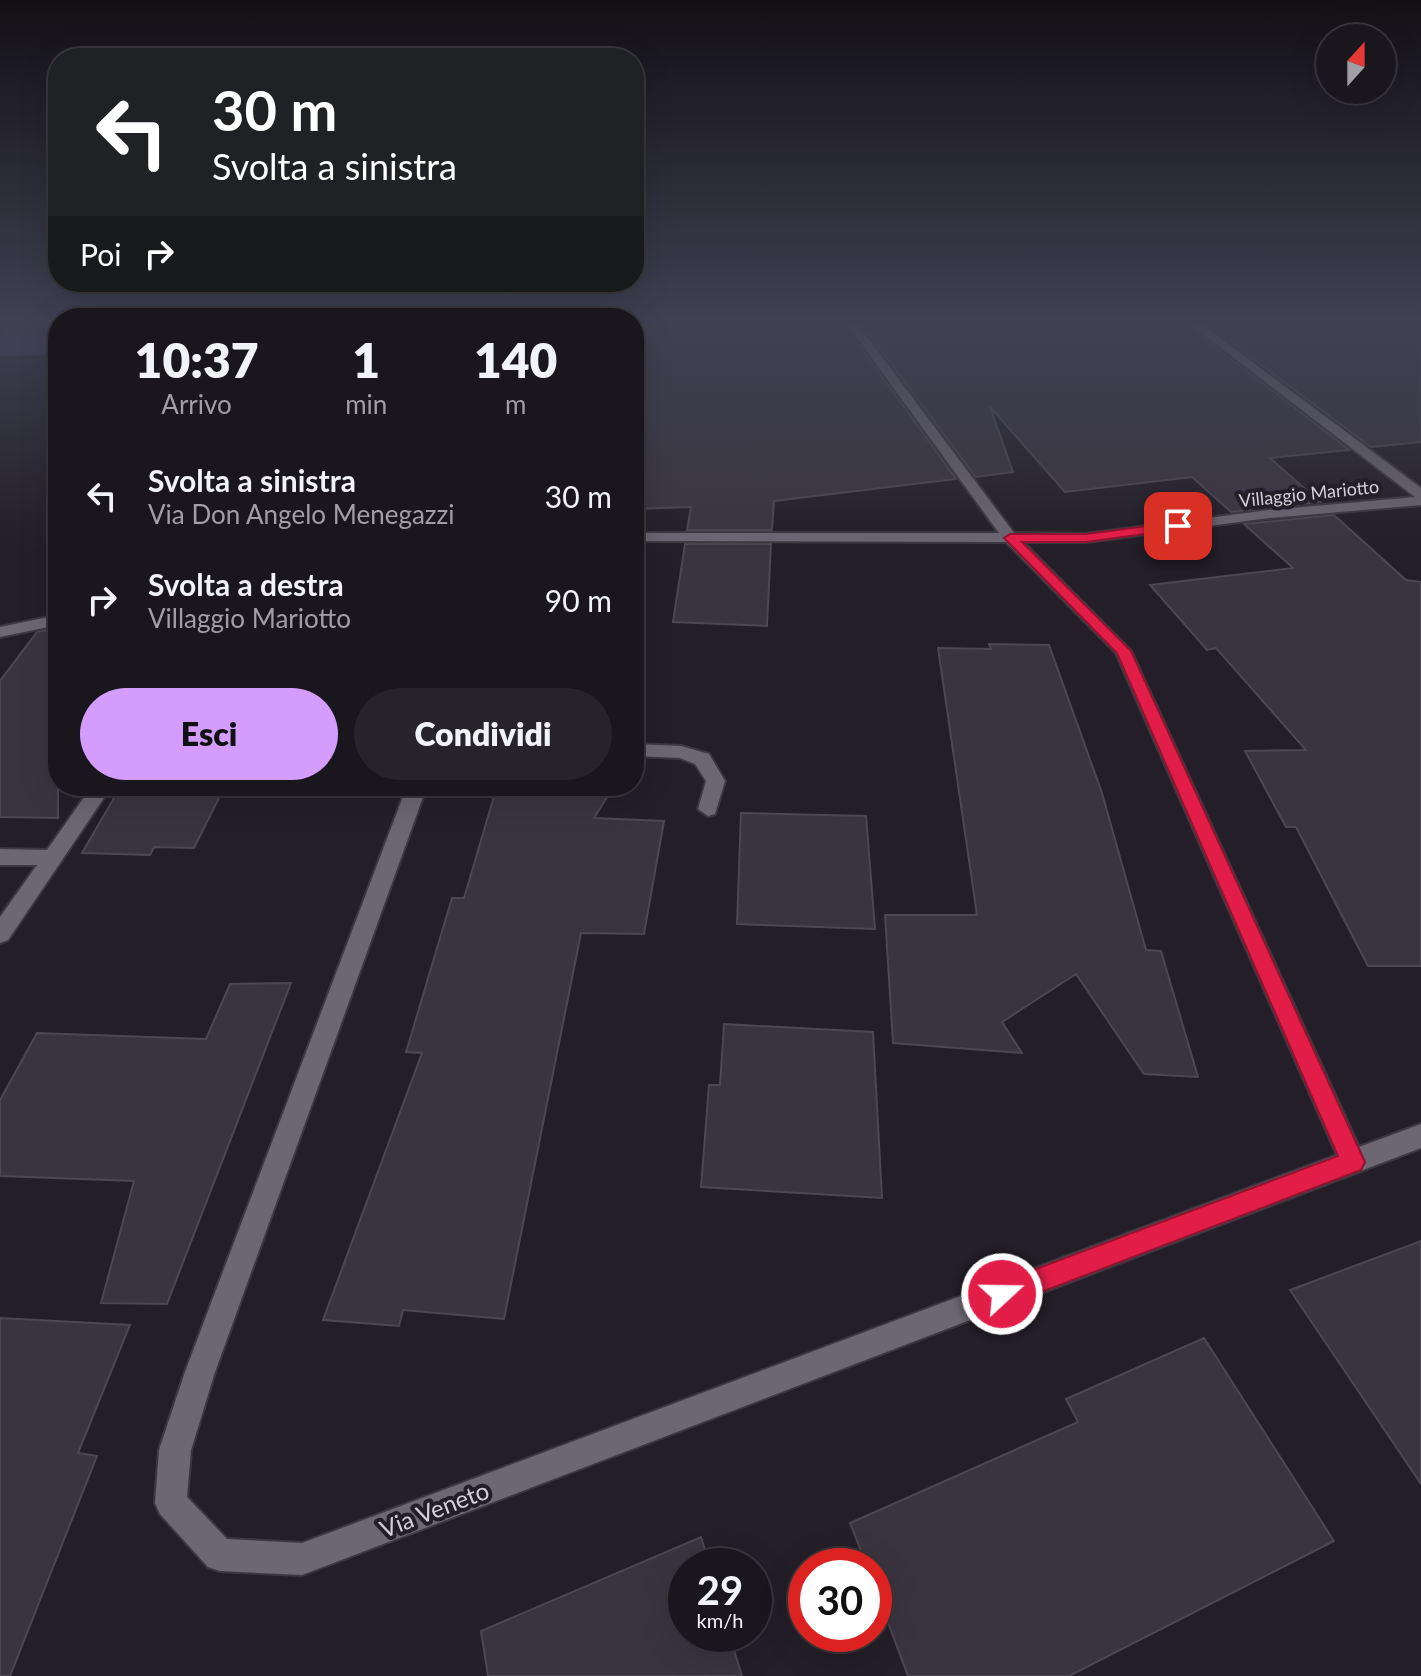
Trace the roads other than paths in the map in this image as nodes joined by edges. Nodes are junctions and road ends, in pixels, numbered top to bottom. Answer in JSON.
{"nodes":[{"id":1,"x":905,"y":395,"type":"edge"},
{"id":2,"x":1290,"y":395,"type":"edge"},
{"id":3,"x":1421,"y":499,"type":"edge"},
{"id":4,"x":644,"y":537,"type":"edge"},
{"id":5,"x":1010,"y":538,"type":"junction"},
{"id":6,"x":48,"y":622,"type":"edge"},
{"id":7,"x":0,"y":632,"type":"edge"},
{"id":8,"x":644,"y":750,"type":"edge"},
{"id":9,"x":95,"y":796,"type":"edge"},
{"id":10,"x":413,"y":796,"type":"edge"},
{"id":11,"x":708,"y":809,"type":"dead end"},
{"id":12,"x":0,"y":857,"type":"edge"},
{"id":13,"x":53,"y":858,"type":"junction"},
{"id":14,"x":0,"y":934,"type":"edge"},
{"id":15,"x":1421,"y":1136,"type":"edge"},
{"id":16,"x":1353,"y":1162,"type":"junction"}],
"edges":[{"from":1,"to":5,"type":"street"},
{"from":2,"to":3,"type":"street","name":"Villaggio Mariotto"},
{"from":3,"to":5,"type":"street","name":"Villaggio Mariotto"},
{"from":4,"to":5,"type":"street","name":"Villaggio Mariotto"},
{"from":5,"to":16,"type":"street"},
{"from":6,"to":7,"type":"street"},
{"from":8,"to":11,"type":"street"},
{"from":9,"to":13,"type":"street"},
{"from":10,"to":16,"type":"street","name":"Via Veneto"},
{"from":12,"to":13,"type":"street"},
{"from":13,"to":14,"type":"street"},
{"from":15,"to":16,"type":"street","name":"Via Veneto"}]}
